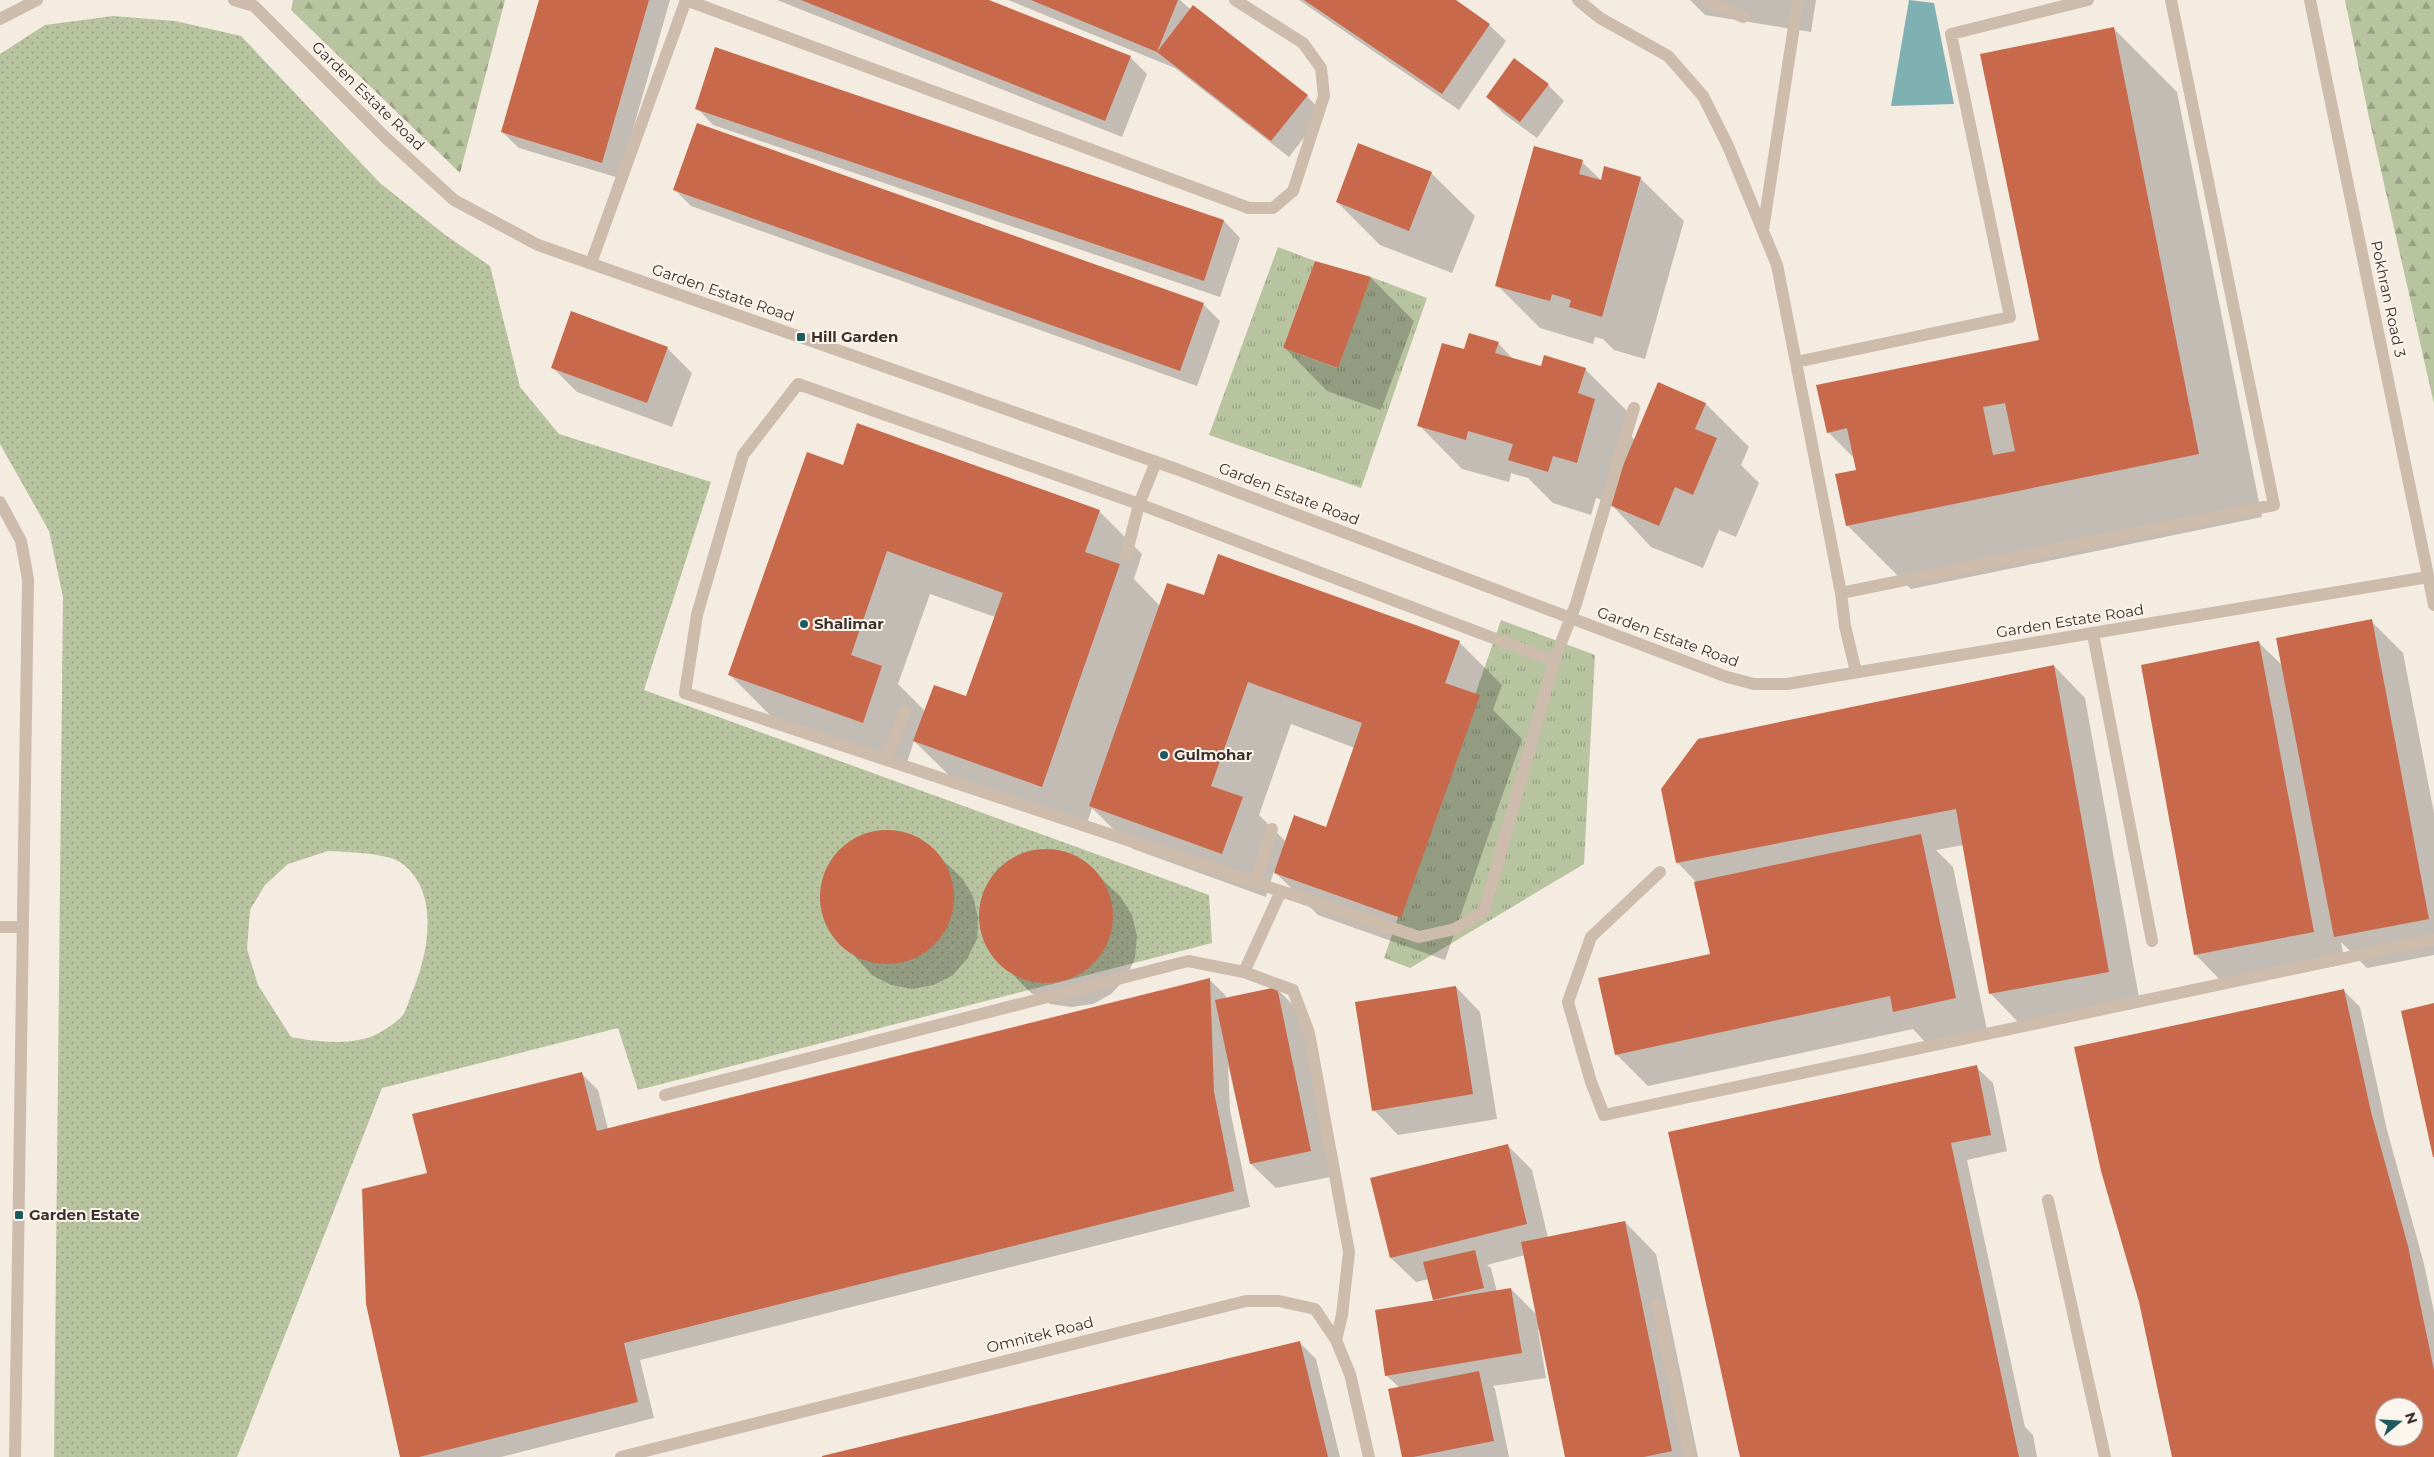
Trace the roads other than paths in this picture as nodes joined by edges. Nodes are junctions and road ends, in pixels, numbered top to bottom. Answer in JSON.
{"nodes":[{"id":1,"x":37,"y":0,"type":"edge"},
{"id":2,"x":234,"y":0,"type":"edge"},
{"id":3,"x":686,"y":0,"type":"edge"},
{"id":4,"x":1236,"y":0,"type":"edge"},
{"id":5,"x":1578,"y":0,"type":"edge"},
{"id":6,"x":1706,"y":0,"type":"edge"},
{"id":7,"x":1798,"y":0,"type":"edge"},
{"id":8,"x":2088,"y":0,"type":"edge"},
{"id":9,"x":2171,"y":0,"type":"edge"},
{"id":10,"x":2310,"y":0,"type":"edge"},
{"id":11,"x":1743,"y":17,"type":"dead end"},
{"id":12,"x":0,"y":19,"type":"edge"},
{"id":13,"x":1763,"y":231,"type":"junction"},
{"id":14,"x":591,"y":263,"type":"junction"},
{"id":15,"x":1796,"y":362,"type":"junction"},
{"id":16,"x":1634,"y":408,"type":"dead end"},
{"id":17,"x":1156,"y":462,"type":"junction"},
{"id":18,"x":0,"y":502,"type":"edge"},
{"id":19,"x":1139,"y":504,"type":"junction"},
{"id":20,"x":1126,"y":556,"type":"dead end"},
{"id":21,"x":2428,"y":577,"type":"junction"},
{"id":22,"x":1841,"y":593,"type":"junction"},
{"id":23,"x":2434,"y":605,"type":"edge"},
{"id":24,"x":1572,"y":619,"type":"junction"},
{"id":25,"x":2093,"y":634,"type":"junction"},
{"id":26,"x":1554,"y":661,"type":"junction"},
{"id":27,"x":1856,"y":672,"type":"junction"},
{"id":28,"x":905,"y":711,"type":"dead end"},
{"id":29,"x":886,"y":760,"type":"junction"},
{"id":30,"x":1272,"y":829,"type":"dead end"},
{"id":31,"x":1660,"y":872,"type":"dead end"},
{"id":32,"x":1255,"y":883,"type":"junction"},
{"id":33,"x":1280,"y":891,"type":"junction"},
{"id":34,"x":0,"y":927,"type":"edge"},
{"id":35,"x":23,"y":927,"type":"junction"},
{"id":36,"x":2434,"y":939,"type":"edge"},
{"id":37,"x":2152,"y":941,"type":"dead end"},
{"id":38,"x":1244,"y":972,"type":"junction"},
{"id":39,"x":665,"y":1095,"type":"dead end"},
{"id":40,"x":2048,"y":1200,"type":"dead end"},
{"id":41,"x":1657,"y":1305,"type":"dead end"},
{"id":42,"x":1336,"y":1340,"type":"junction"},
{"id":43,"x":15,"y":1457,"type":"edge"},
{"id":44,"x":621,"y":1457,"type":"edge"},
{"id":45,"x":1368,"y":1457,"type":"edge"},
{"id":46,"x":1690,"y":1457,"type":"edge"},
{"id":47,"x":2105,"y":1457,"type":"edge"}],
"edges":[{"from":1,"to":12,"type":"street"},
{"from":2,"to":14,"type":"street","name":"Garden Estate Road"},
{"from":3,"to":4,"type":"street"},
{"from":3,"to":14,"type":"street"},
{"from":5,"to":13,"type":"street"},
{"from":6,"to":11,"type":"street"},
{"from":7,"to":13,"type":"street"},
{"from":8,"to":15,"type":"street"},
{"from":9,"to":22,"type":"street"},
{"from":10,"to":21,"type":"street","name":"Pokhran Road 3"},
{"from":13,"to":15,"type":"street"},
{"from":14,"to":17,"type":"street","name":"Garden Estate Road"},
{"from":15,"to":22,"type":"street"},
{"from":16,"to":24,"type":"street"},
{"from":17,"to":19,"type":"street"},
{"from":17,"to":24,"type":"street","name":"Garden Estate Road"},
{"from":18,"to":35,"type":"street"},
{"from":19,"to":20,"type":"street"},
{"from":19,"to":26,"type":"street"},
{"from":19,"to":29,"type":"street"},
{"from":21,"to":23,"type":"street","name":"Pokhran Road 3"},
{"from":21,"to":25,"type":"street","name":"Garden Estate Road"},
{"from":22,"to":27,"type":"street"},
{"from":24,"to":26,"type":"street"},
{"from":24,"to":27,"type":"street","name":"Garden Estate Road"},
{"from":25,"to":27,"type":"street","name":"Garden Estate Road"},
{"from":25,"to":37,"type":"street"},
{"from":26,"to":33,"type":"street"},
{"from":28,"to":29,"type":"street"},
{"from":29,"to":32,"type":"street"},
{"from":30,"to":32,"type":"street"},
{"from":31,"to":36,"type":"street"},
{"from":32,"to":33,"type":"street"},
{"from":33,"to":38,"type":"street"},
{"from":34,"to":35,"type":"street"},
{"from":35,"to":43,"type":"street"},
{"from":38,"to":39,"type":"street"},
{"from":38,"to":42,"type":"street"},
{"from":40,"to":47,"type":"street"},
{"from":41,"to":46,"type":"street"},
{"from":42,"to":44,"type":"street","name":"Omnitek Road"},
{"from":42,"to":45,"type":"street","name":"Omnitek Road"}]}
